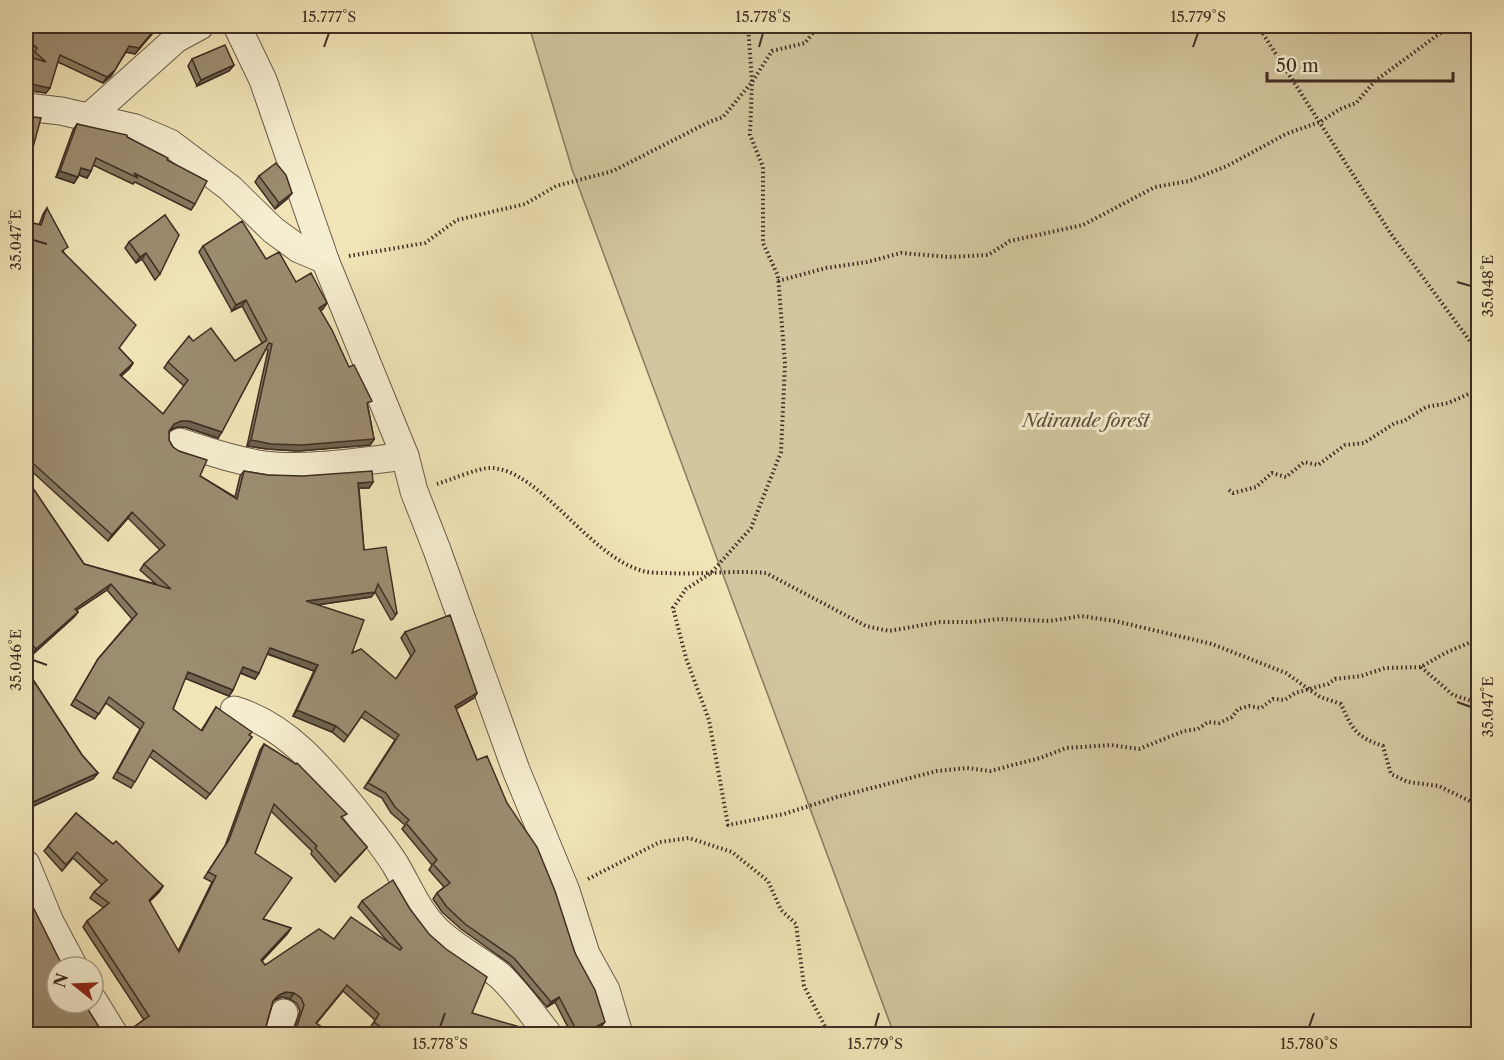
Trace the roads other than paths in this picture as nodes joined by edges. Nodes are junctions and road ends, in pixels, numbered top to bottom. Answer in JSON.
{"nodes":[{"id":1,"x":200,"y":26,"type":"edge"},
{"id":2,"x":237,"y":26,"type":"edge"},
{"id":3,"x":26,"y":107,"type":"edge"},
{"id":4,"x":88,"y":117,"type":"junction"},
{"id":5,"x":325,"y":260,"type":"junction"},
{"id":6,"x":180,"y":442,"type":"dead end"},
{"id":7,"x":405,"y":456,"type":"junction"},
{"id":8,"x":234,"y":710,"type":"dead end"},
{"id":9,"x":26,"y":864,"type":"edge"},
{"id":10,"x":68,"y":955,"type":"edge"},
{"id":11,"x":102,"y":1015,"type":"edge"},
{"id":12,"x":114,"y":1035,"type":"edge"},
{"id":13,"x":548,"y":1035,"type":"edge"},
{"id":14,"x":619,"y":1035,"type":"edge"}],
"edges":[{"from":1,"to":4,"type":"street"},
{"from":2,"to":5,"type":"street"},
{"from":3,"to":4,"type":"street"},
{"from":4,"to":5,"type":"street"},
{"from":5,"to":7,"type":"street"},
{"from":6,"to":7,"type":"street"},
{"from":7,"to":14,"type":"street"},
{"from":8,"to":13,"type":"street"},
{"from":9,"to":10,"type":"street"},
{"from":11,"to":12,"type":"street"}]}
